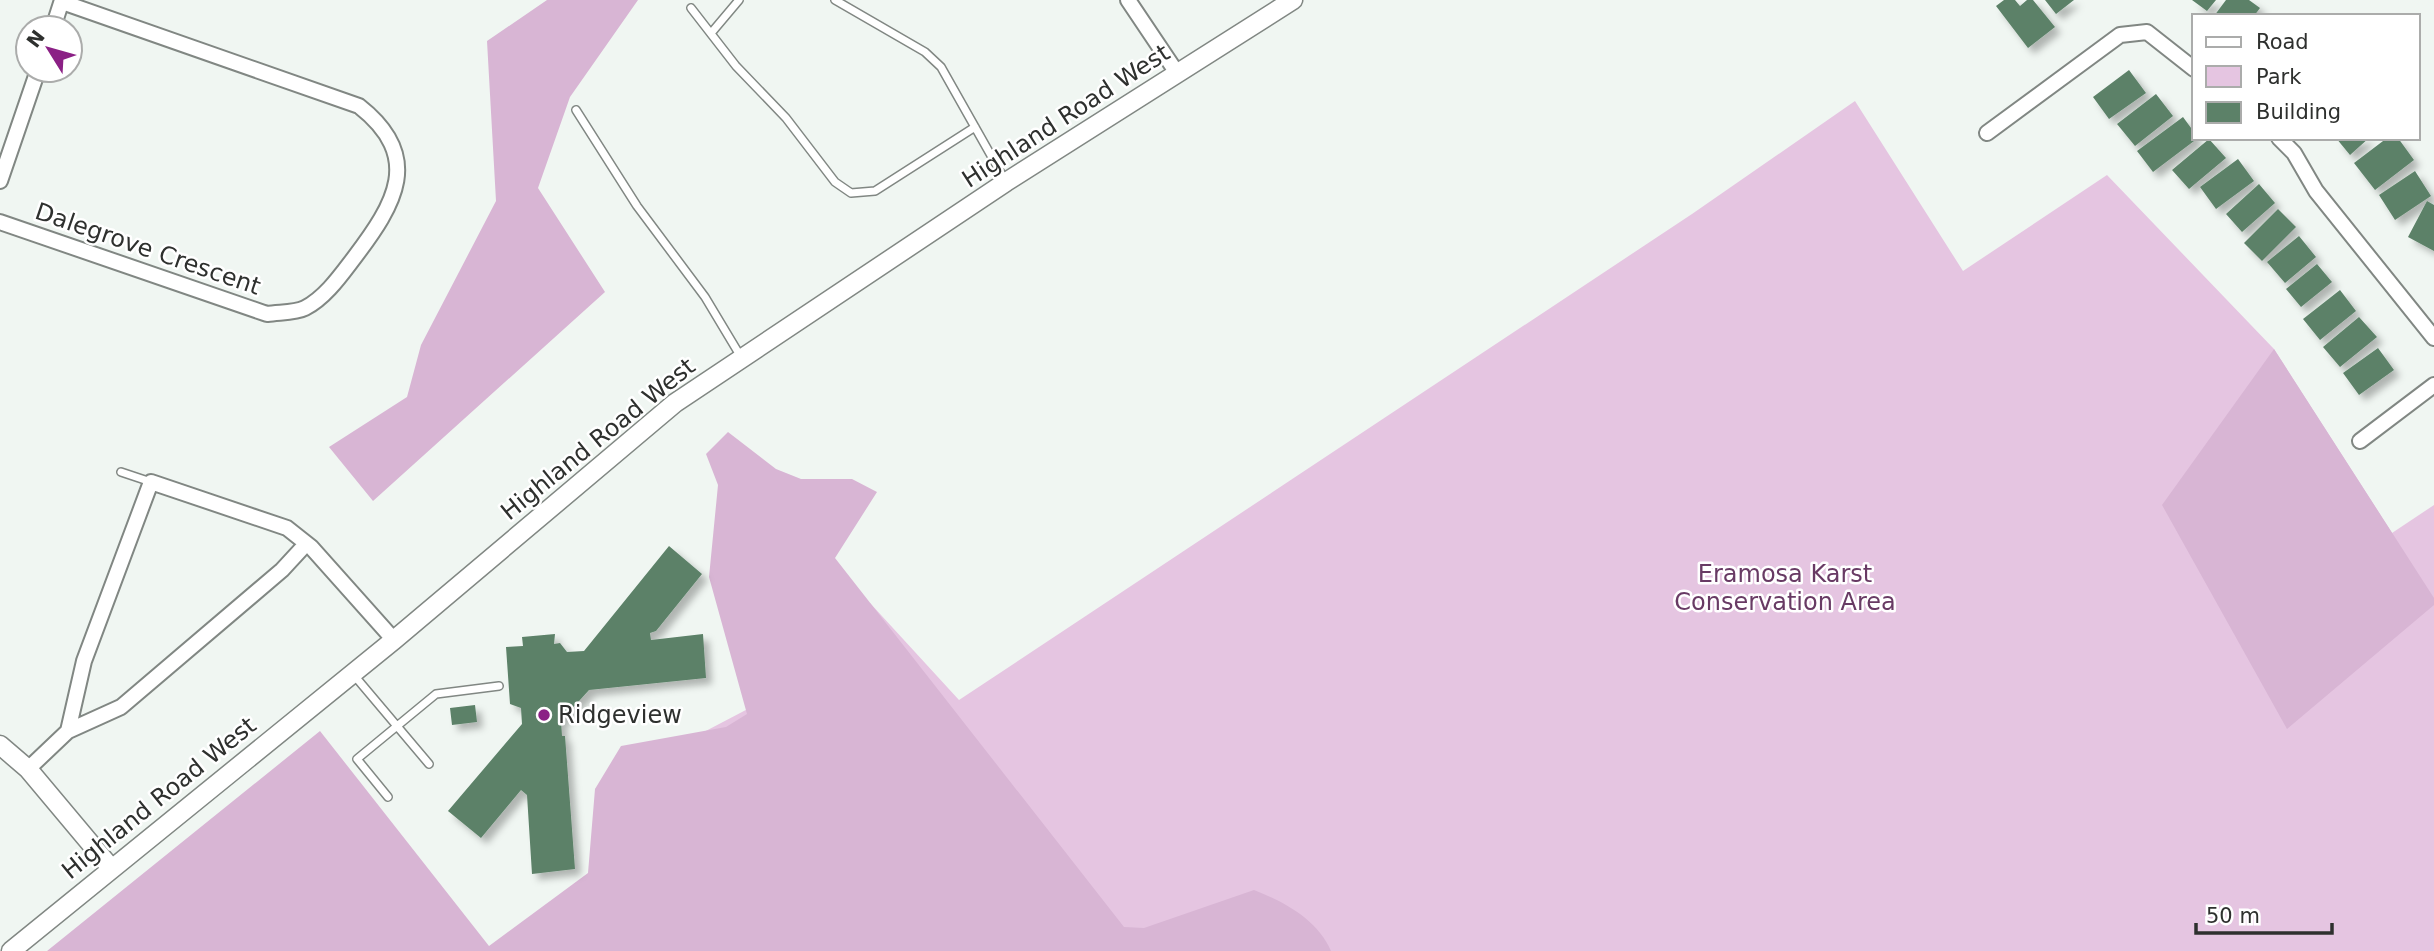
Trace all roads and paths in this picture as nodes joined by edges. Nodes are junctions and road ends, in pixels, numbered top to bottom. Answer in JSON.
{"nodes":[{"id":1,"x":739,"y":0,"type":"edge"},
{"id":2,"x":835,"y":0,"type":"edge"},
{"id":3,"x":1128,"y":0,"type":"edge"},
{"id":4,"x":1293,"y":0,"type":"edge"},
{"id":5,"x":62,"y":1,"type":"edge"},
{"id":6,"x":691,"y":8,"type":"dead end"},
{"id":7,"x":712,"y":32,"type":"junction"},
{"id":8,"x":2192,"y":67,"type":"edge"},
{"id":9,"x":1177,"y":73,"type":"junction"},
{"id":10,"x":33,"y":84,"type":"edge"},
{"id":11,"x":576,"y":110,"type":"dead end"},
{"id":12,"x":975,"y":127,"type":"junction"},
{"id":13,"x":1987,"y":133,"type":"dead end"},
{"id":14,"x":2281,"y":140,"type":"edge"},
{"id":15,"x":0,"y":181,"type":"edge"},
{"id":16,"x":1006,"y":182,"type":"junction"},
{"id":17,"x":0,"y":222,"type":"edge"},
{"id":18,"x":2434,"y":338,"type":"edge"},
{"id":19,"x":742,"y":358,"type":"junction"},
{"id":20,"x":2434,"y":385,"type":"edge"},
{"id":21,"x":2360,"y":441,"type":"dead end"},
{"id":22,"x":121,"y":472,"type":"dead end"},
{"id":23,"x":151,"y":482,"type":"junction"},
{"id":24,"x":306,"y":544,"type":"junction"},
{"id":25,"x":394,"y":640,"type":"junction"},
{"id":26,"x":352,"y":674,"type":"junction"},
{"id":27,"x":499,"y":686,"type":"dead end"},
{"id":28,"x":397,"y":726,"type":"junction"},
{"id":29,"x":68,"y":731,"type":"junction"},
{"id":30,"x":0,"y":745,"type":"edge"},
{"id":31,"x":429,"y":764,"type":"dead end"},
{"id":32,"x":28,"y":769,"type":"junction"},
{"id":33,"x":388,"y":797,"type":"dead end"},
{"id":34,"x":111,"y":868,"type":"junction"},
{"id":35,"x":11,"y":951,"type":"edge"}],
"edges":[{"from":1,"to":7,"type":"lane"},
{"from":2,"to":12,"type":"lane"},
{"from":3,"to":9,"type":"street"},
{"from":4,"to":9,"type":"street","name":"Highland Road West"},
{"from":5,"to":17,"type":"street","name":"Dalegrove Crescent"},
{"from":6,"to":7,"type":"lane"},
{"from":7,"to":12,"type":"lane"},
{"from":8,"to":13,"type":"street"},
{"from":9,"to":16,"type":"street","name":"Highland Road West"},
{"from":10,"to":15,"type":"street"},
{"from":11,"to":19,"type":"lane"},
{"from":12,"to":16,"type":"lane"},
{"from":14,"to":18,"type":"street"},
{"from":16,"to":19,"type":"street","name":"Highland Road West"},
{"from":19,"to":25,"type":"street","name":"Highland Road West"},
{"from":20,"to":21,"type":"street"},
{"from":22,"to":23,"type":"lane"},
{"from":23,"to":24,"type":"street"},
{"from":23,"to":29,"type":"street"},
{"from":24,"to":25,"type":"street"},
{"from":24,"to":29,"type":"street"},
{"from":25,"to":26,"type":"street","name":"Highland Road West"},
{"from":26,"to":28,"type":"lane"},
{"from":26,"to":34,"type":"street","name":"Highland Road West"},
{"from":27,"to":28,"type":"lane"},
{"from":28,"to":31,"type":"lane"},
{"from":28,"to":33,"type":"lane"},
{"from":29,"to":32,"type":"street"},
{"from":30,"to":32,"type":"street"},
{"from":32,"to":34,"type":"street"},
{"from":34,"to":35,"type":"street","name":"Highland Road West"}]}
